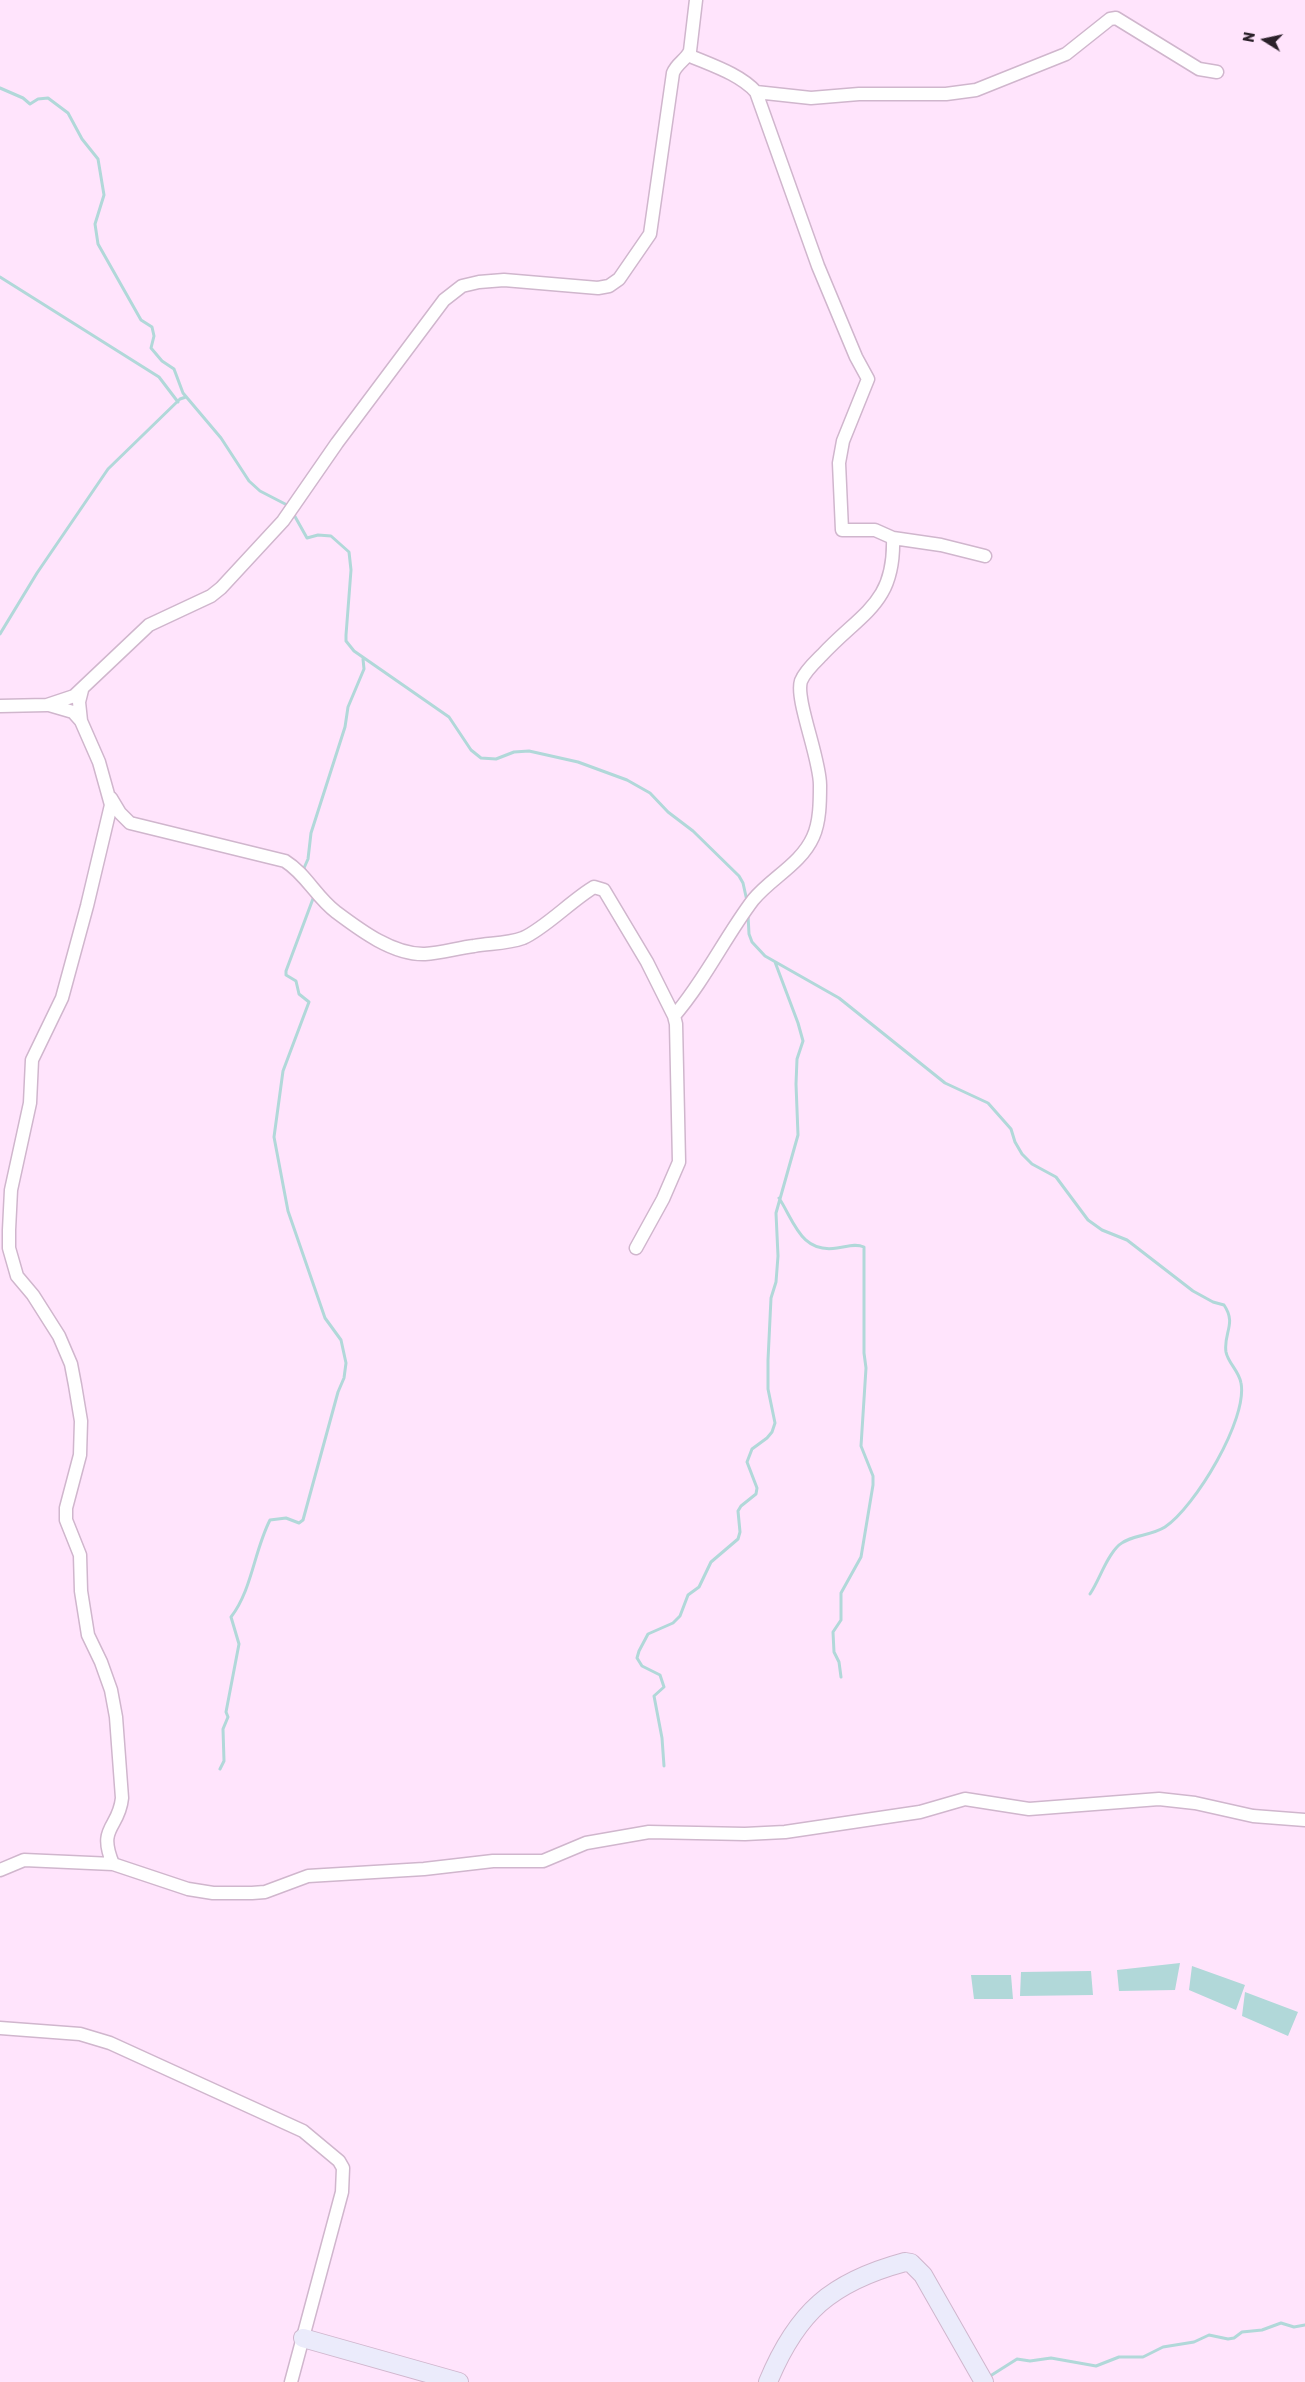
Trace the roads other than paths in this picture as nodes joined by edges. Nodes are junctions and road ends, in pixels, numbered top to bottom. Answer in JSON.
{"nodes":[{"id":1,"x":696,"y":0,"type":"edge"},
{"id":2,"x":688,"y":55,"type":"junction"},
{"id":3,"x":1218,"y":72,"type":"dead end"},
{"id":4,"x":756,"y":92,"type":"junction"},
{"id":5,"x":892,"y":538,"type":"junction"},
{"id":6,"x":985,"y":556,"type":"dead end"},
{"id":7,"x":82,"y":690,"type":"junction"},
{"id":8,"x":47,"y":704,"type":"junction"},
{"id":9,"x":0,"y":706,"type":"edge"},
{"id":10,"x":81,"y":721,"type":"junction"},
{"id":11,"x":110,"y":796,"type":"junction"},
{"id":12,"x":674,"y":1016,"type":"junction"},
{"id":13,"x":636,"y":1248,"type":"dead end"},
{"id":14,"x":1305,"y":1820,"type":"edge"},
{"id":15,"x":113,"y":1864,"type":"junction"},
{"id":16,"x":0,"y":1870,"type":"edge"},
{"id":17,"x":0,"y":2028,"type":"edge"},
{"id":18,"x":303,"y":2338,"type":"junction"},
{"id":19,"x":291,"y":2382,"type":"edge"},
{"id":20,"x":459,"y":2382,"type":"edge"},
{"id":21,"x":768,"y":2382,"type":"edge"},
{"id":22,"x":984,"y":2382,"type":"edge"}],
"edges":[{"from":1,"to":2,"type":"street"},
{"from":2,"to":4,"type":"street"},
{"from":2,"to":7,"type":"street"},
{"from":3,"to":4,"type":"street"},
{"from":4,"to":5,"type":"street"},
{"from":5,"to":6,"type":"street"},
{"from":5,"to":12,"type":"street"},
{"from":7,"to":8,"type":"street"},
{"from":7,"to":10,"type":"street"},
{"from":8,"to":9,"type":"street"},
{"from":8,"to":10,"type":"street"},
{"from":10,"to":11,"type":"street"},
{"from":11,"to":12,"type":"street"},
{"from":11,"to":15,"type":"street"},
{"from":12,"to":13,"type":"street"},
{"from":14,"to":15,"type":"street"},
{"from":15,"to":16,"type":"street"},
{"from":17,"to":18,"type":"street"},
{"from":18,"to":19,"type":"street"},
{"from":18,"to":20,"type":"street"},
{"from":21,"to":22,"type":"street"}]}
